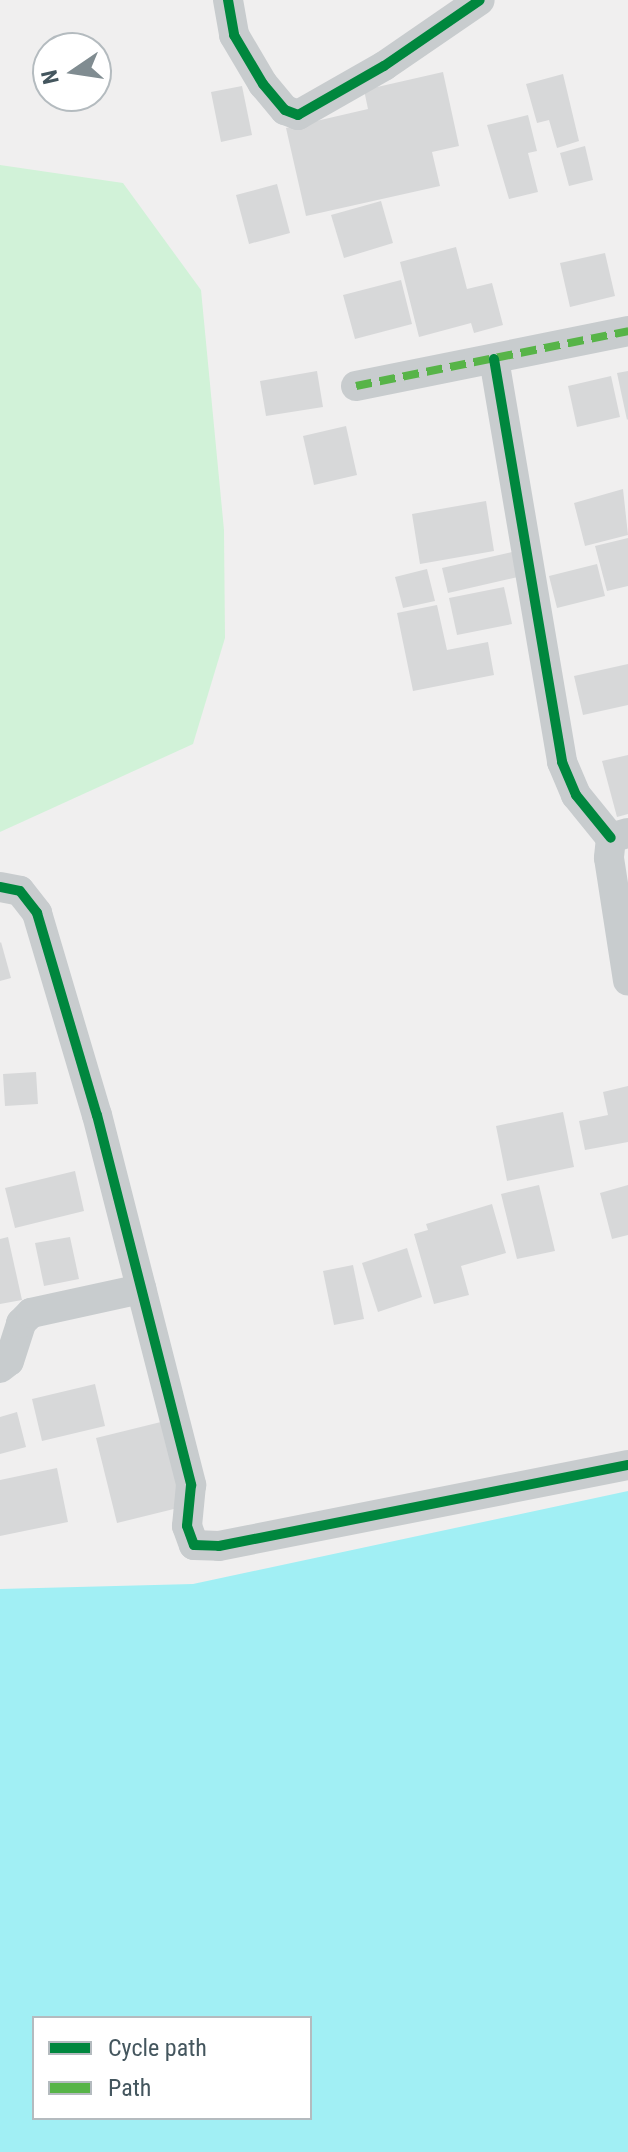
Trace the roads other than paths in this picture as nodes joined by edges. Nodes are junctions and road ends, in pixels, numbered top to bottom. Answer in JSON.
{"nodes":[{"id":1,"x":228,"y":0,"type":"edge"},
{"id":2,"x":480,"y":0,"type":"edge"},
{"id":3,"x":628,"y":331,"type":"edge"},
{"id":4,"x":494,"y":359,"type":"junction"},
{"id":5,"x":356,"y":386,"type":"dead end"},
{"id":6,"x":619,"y":836,"type":"edge"},
{"id":7,"x":0,"y":887,"type":"edge"},
{"id":8,"x":628,"y":981,"type":"edge"},
{"id":9,"x":141,"y":1289,"type":"junction"},
{"id":10,"x":0,"y":1368,"type":"edge"},
{"id":11,"x":628,"y":1465,"type":"edge"}],
"edges":[{"from":1,"to":2,"type":"street"},
{"from":3,"to":4,"type":"street"},
{"from":4,"to":5,"type":"street"},
{"from":4,"to":6,"type":"street"},
{"from":6,"to":8,"type":"street"},
{"from":7,"to":9,"type":"street"},
{"from":9,"to":10,"type":"street"},
{"from":9,"to":11,"type":"street"}]}
